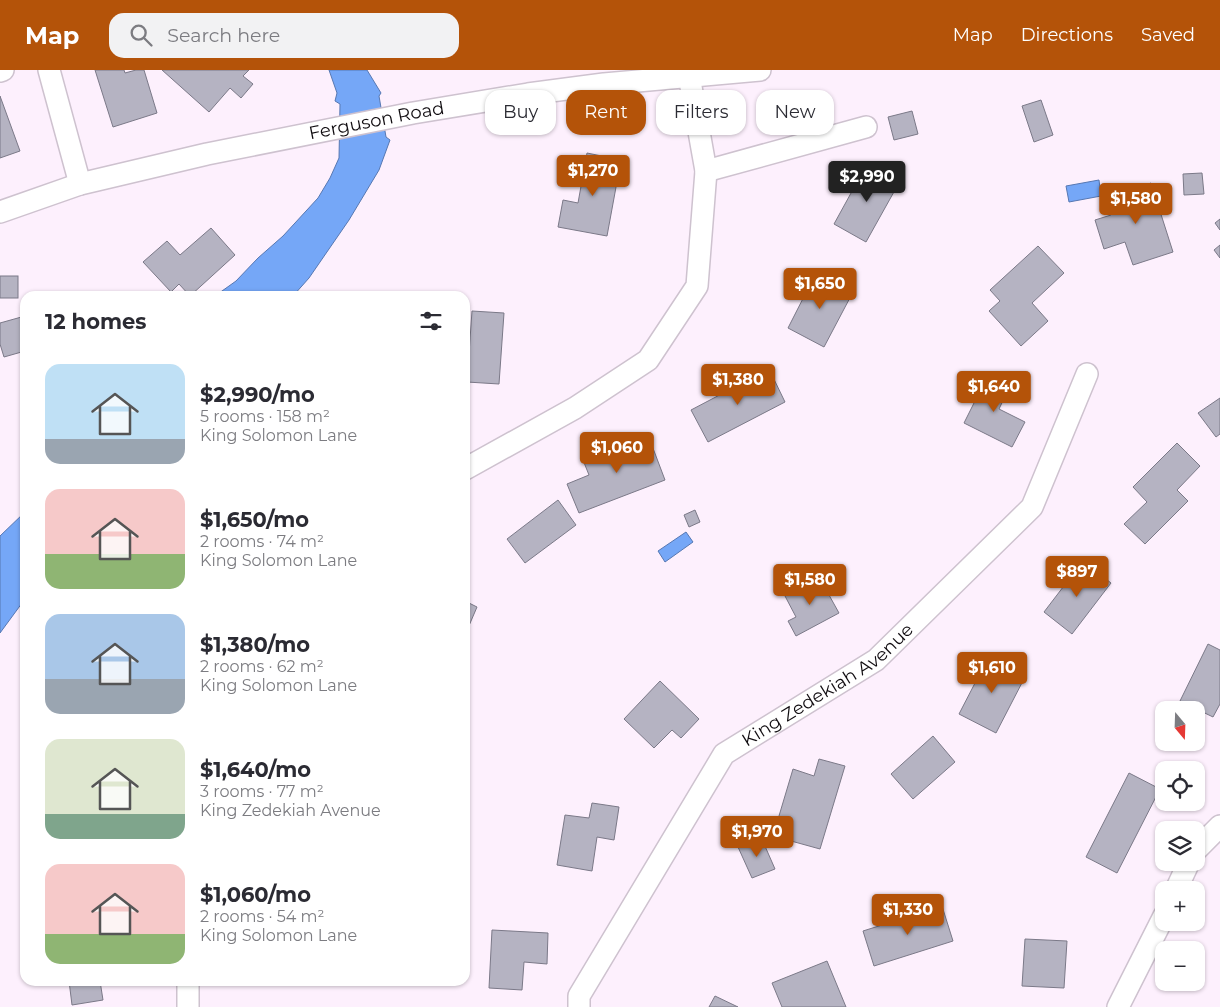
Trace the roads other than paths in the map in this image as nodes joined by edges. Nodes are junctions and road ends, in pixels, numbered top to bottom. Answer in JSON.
{"nodes":[{"id":1,"x":49,"y":70,"type":"edge"},
{"id":2,"x":760,"y":70,"type":"edge"},
{"id":3,"x":688,"y":73,"type":"edge"},
{"id":4,"x":866,"y":127,"type":"dead end"},
{"id":5,"x":706,"y":172,"type":"junction"},
{"id":6,"x":80,"y":184,"type":"junction"},
{"id":7,"x":0,"y":212,"type":"edge"},
{"id":8,"x":1087,"y":374,"type":"dead end"},
{"id":9,"x":470,"y":466,"type":"edge"},
{"id":10,"x":1220,"y":826,"type":"edge"},
{"id":11,"x":1205,"y":841,"type":"edge"},
{"id":12,"x":1156,"y":931,"type":"edge"},
{"id":13,"x":188,"y":986,"type":"edge"},
{"id":14,"x":188,"y":1007,"type":"edge"},
{"id":15,"x":579,"y":1007,"type":"edge"},
{"id":16,"x":1118,"y":1007,"type":"edge"}],
"edges":[{"from":1,"to":6,"type":"street"},
{"from":2,"to":3,"type":"street","name":"Ferguson Road"},
{"from":3,"to":5,"type":"street"},
{"from":3,"to":6,"type":"street","name":"Ferguson Road"},
{"from":4,"to":5,"type":"street"},
{"from":5,"to":9,"type":"street"},
{"from":6,"to":7,"type":"street","name":"Ferguson Road"},
{"from":8,"to":15,"type":"street","name":"King Zedekiah Avenue"},
{"from":10,"to":11,"type":"street"},
{"from":12,"to":16,"type":"street"},
{"from":13,"to":14,"type":"street"}]}
